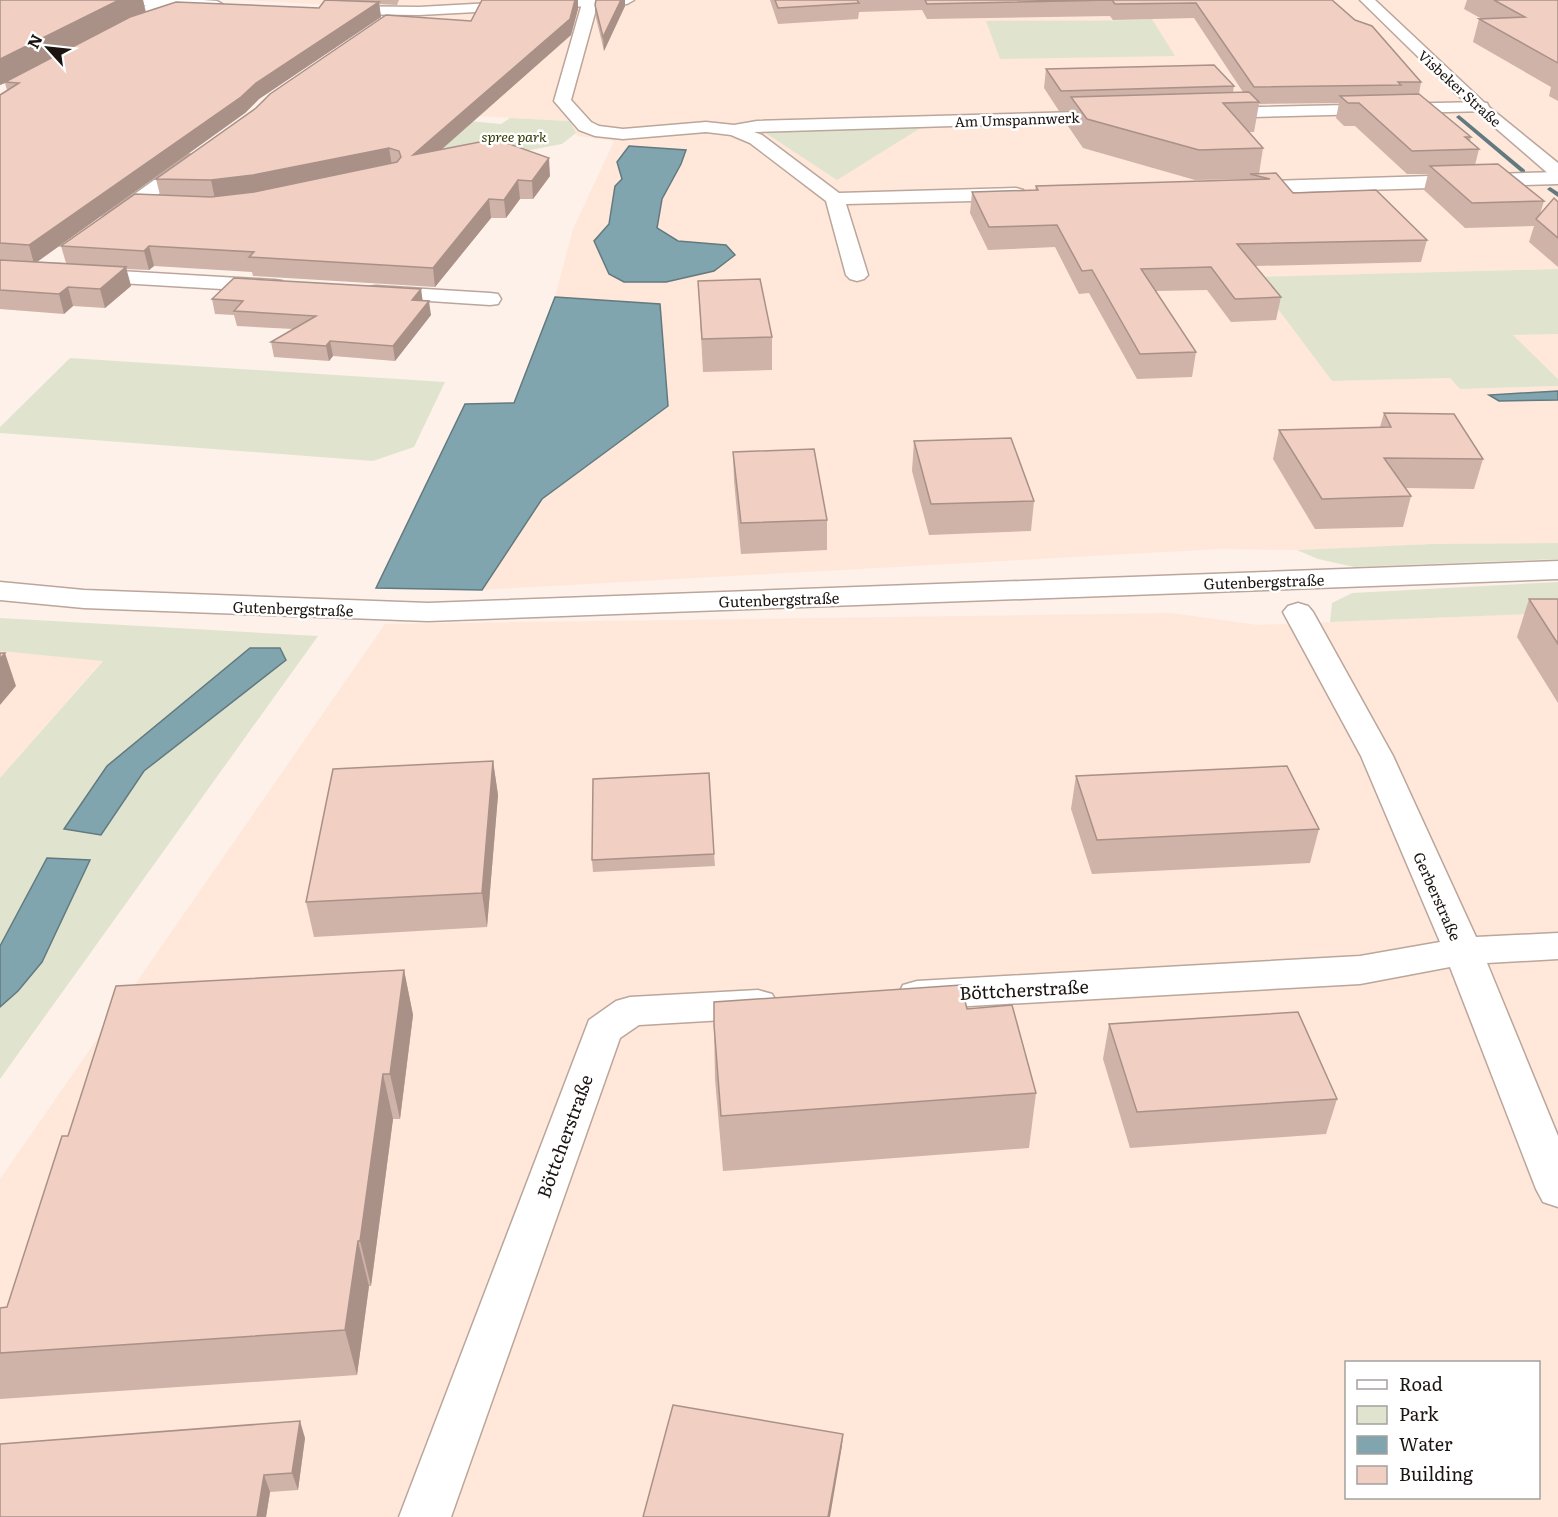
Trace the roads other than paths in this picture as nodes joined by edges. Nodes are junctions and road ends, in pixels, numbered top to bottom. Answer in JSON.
{"nodes":[{"id":1,"x":120,"y":0,"type":"edge"},
{"id":2,"x":627,"y":0,"type":"edge"},
{"id":3,"x":1367,"y":0,"type":"edge"},
{"id":4,"x":165,"y":1,"type":"edge"},
{"id":5,"x":194,"y":2,"type":"edge"},
{"id":6,"x":589,"y":2,"type":"junction"},
{"id":7,"x":234,"y":6,"type":"edge"},
{"id":8,"x":319,"y":10,"type":"edge"},
{"id":9,"x":394,"y":11,"type":"junction"},
{"id":10,"x":378,"y":28,"type":"edge"},
{"id":11,"x":1481,"y":107,"type":"junction"},
{"id":12,"x":1199,"y":114,"type":"edge"},
{"id":13,"x":1125,"y":116,"type":"edge"},
{"id":14,"x":734,"y":130,"type":"junction"},
{"id":15,"x":208,"y":150,"type":"edge"},
{"id":16,"x":1558,"y":172,"type":"edge"},
{"id":17,"x":1558,"y":178,"type":"edge"},
{"id":18,"x":1221,"y":188,"type":"edge"},
{"id":19,"x":1035,"y":193,"type":"edge"},
{"id":20,"x":836,"y":199,"type":"junction"},
{"id":21,"x":132,"y":204,"type":"junction"},
{"id":22,"x":168,"y":205,"type":"edge"},
{"id":23,"x":95,"y":231,"type":"edge"},
{"id":24,"x":67,"y":252,"type":"edge"},
{"id":25,"x":0,"y":270,"type":"edge"},
{"id":26,"x":39,"y":273,"type":"junction"},
{"id":27,"x":857,"y":275,"type":"dead end"},
{"id":28,"x":289,"y":287,"type":"edge"},
{"id":29,"x":360,"y":291,"type":"edge"},
{"id":30,"x":490,"y":299,"type":"dead end"},
{"id":31,"x":1558,"y":570,"type":"edge"},
{"id":32,"x":0,"y":591,"type":"edge"},
{"id":33,"x":1298,"y":612,"type":"dead end"},
{"id":34,"x":1558,"y":946,"type":"edge"},
{"id":35,"x":1463,"y":951,"type":"junction"},
{"id":36,"x":882,"y":997,"type":"edge"},
{"id":37,"x":798,"y":1002,"type":"edge"},
{"id":38,"x":1558,"y":1189,"type":"edge"},
{"id":39,"x":425,"y":1517,"type":"edge"}],
"edges":[{"from":1,"to":4,"type":"street"},
{"from":2,"to":6,"type":"street"},
{"from":3,"to":11,"type":"street","name":"Visbeker Straße"},
{"from":4,"to":5,"type":"street"},
{"from":4,"to":5,"type":"street"},
{"from":5,"to":7,"type":"street"},
{"from":6,"to":9,"type":"street"},
{"from":6,"to":14,"type":"street","name":"Am Umspannwerk"},
{"from":8,"to":9,"type":"street"},
{"from":9,"to":10,"type":"street"},
{"from":11,"to":12,"type":"street"},
{"from":11,"to":16,"type":"street","name":"Visbeker Straße"},
{"from":13,"to":14,"type":"street","name":"Am Umspannwerk"},
{"from":14,"to":20,"type":"street","name":"Am Umspannwerk"},
{"from":15,"to":21,"type":"street"},
{"from":17,"to":18,"type":"street"},
{"from":19,"to":20,"type":"street"},
{"from":20,"to":27,"type":"street"},
{"from":21,"to":22,"type":"street"},
{"from":21,"to":23,"type":"street"},
{"from":24,"to":26,"type":"street"},
{"from":25,"to":26,"type":"street"},
{"from":26,"to":28,"type":"street"},
{"from":29,"to":30,"type":"street"},
{"from":31,"to":32,"type":"street","name":"Gutenbergstraße"},
{"from":33,"to":35,"type":"street","name":"Gerberstraße"},
{"from":34,"to":35,"type":"street","name":"Böttcherstraße"},
{"from":35,"to":36,"type":"street","name":"Böttcherstraße"},
{"from":35,"to":38,"type":"street","name":"Gerberstraße"},
{"from":37,"to":39,"type":"street","name":"Böttcherstraße"}]}
